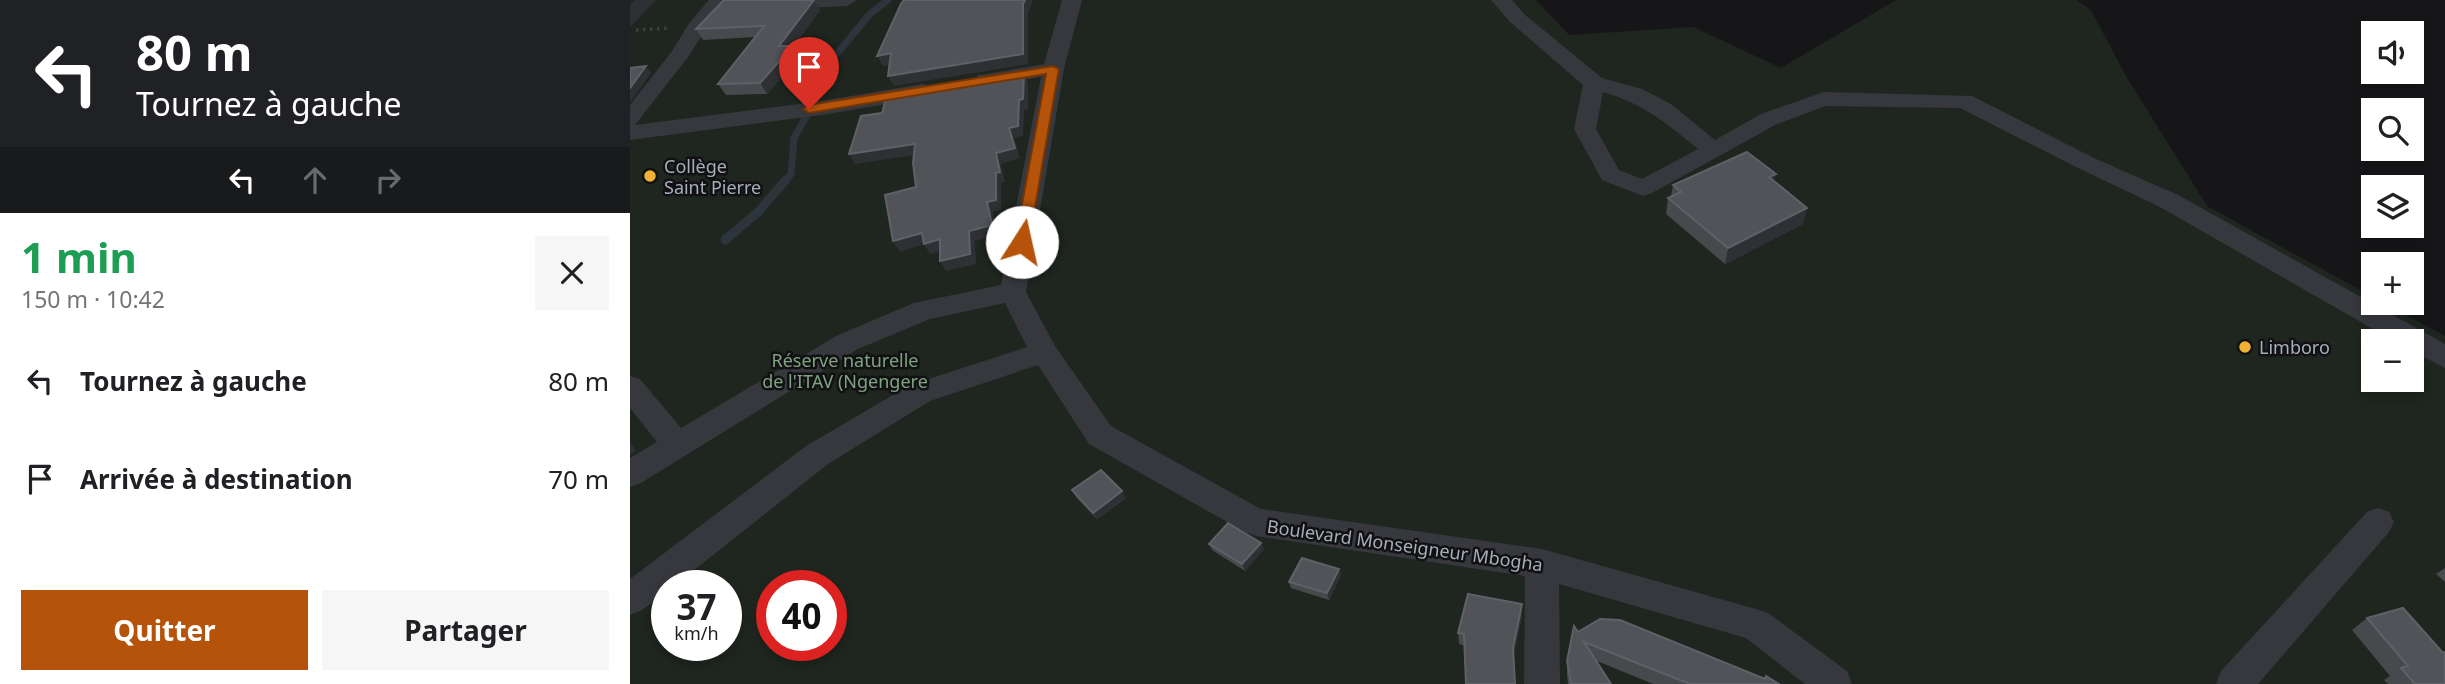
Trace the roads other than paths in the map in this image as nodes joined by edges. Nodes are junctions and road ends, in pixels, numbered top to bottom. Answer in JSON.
{"nodes":[{"id":1,"x":720,"y":0,"type":"edge"},
{"id":2,"x":727,"y":0,"type":"edge"},
{"id":3,"x":847,"y":0,"type":"edge"},
{"id":4,"x":1072,"y":0,"type":"edge"},
{"id":5,"x":1501,"y":0,"type":"edge"},
{"id":6,"x":739,"y":1,"type":"edge"},
{"id":7,"x":761,"y":2,"type":"edge"},
{"id":8,"x":1053,"y":69,"type":"junction"},
{"id":9,"x":971,"y":83,"type":"edge"},
{"id":10,"x":1594,"y":83,"type":"junction"},
{"id":11,"x":944,"y":88,"type":"edge"},
{"id":12,"x":630,"y":120,"type":"edge"},
{"id":13,"x":630,"y":133,"type":"edge"},
{"id":14,"x":1714,"y":150,"type":"junction"},
{"id":15,"x":1013,"y":292,"type":"junction"},
{"id":16,"x":1044,"y":352,"type":"junction"},
{"id":17,"x":2445,"y":357,"type":"edge"},
{"id":18,"x":630,"y":387,"type":"edge"},
{"id":19,"x":676,"y":444,"type":"junction"},
{"id":20,"x":630,"y":474,"type":"edge"},
{"id":21,"x":2378,"y":522,"type":"dead end"},
{"id":22,"x":1542,"y":564,"type":"junction"},
{"id":23,"x":630,"y":599,"type":"edge"},
{"id":24,"x":1542,"y":684,"type":"edge"},
{"id":25,"x":1834,"y":684,"type":"edge"},
{"id":26,"x":2234,"y":684,"type":"edge"}],
"edges":[{"from":1,"to":12,"type":"street"},
{"from":2,"to":6,"type":"street"},
{"from":3,"to":7,"type":"street"},
{"from":4,"to":8,"type":"street"},
{"from":5,"to":10,"type":"street"},
{"from":8,"to":9,"type":"street"},
{"from":8,"to":15,"type":"street"},
{"from":10,"to":14,"type":"street"},
{"from":10,"to":14,"type":"street"},
{"from":11,"to":13,"type":"street"},
{"from":14,"to":17,"type":"street"},
{"from":15,"to":16,"type":"street","name":"Boulevard Monseigneur Mbogha"},
{"from":15,"to":19,"type":"street"},
{"from":16,"to":22,"type":"street","name":"Boulevard Monseigneur Mbogha"},
{"from":16,"to":23,"type":"street"},
{"from":18,"to":19,"type":"street"},
{"from":19,"to":20,"type":"street"},
{"from":21,"to":26,"type":"street"},
{"from":22,"to":24,"type":"street"},
{"from":22,"to":25,"type":"street","name":"Boulevard Monseigneur Mbogha"}]}
